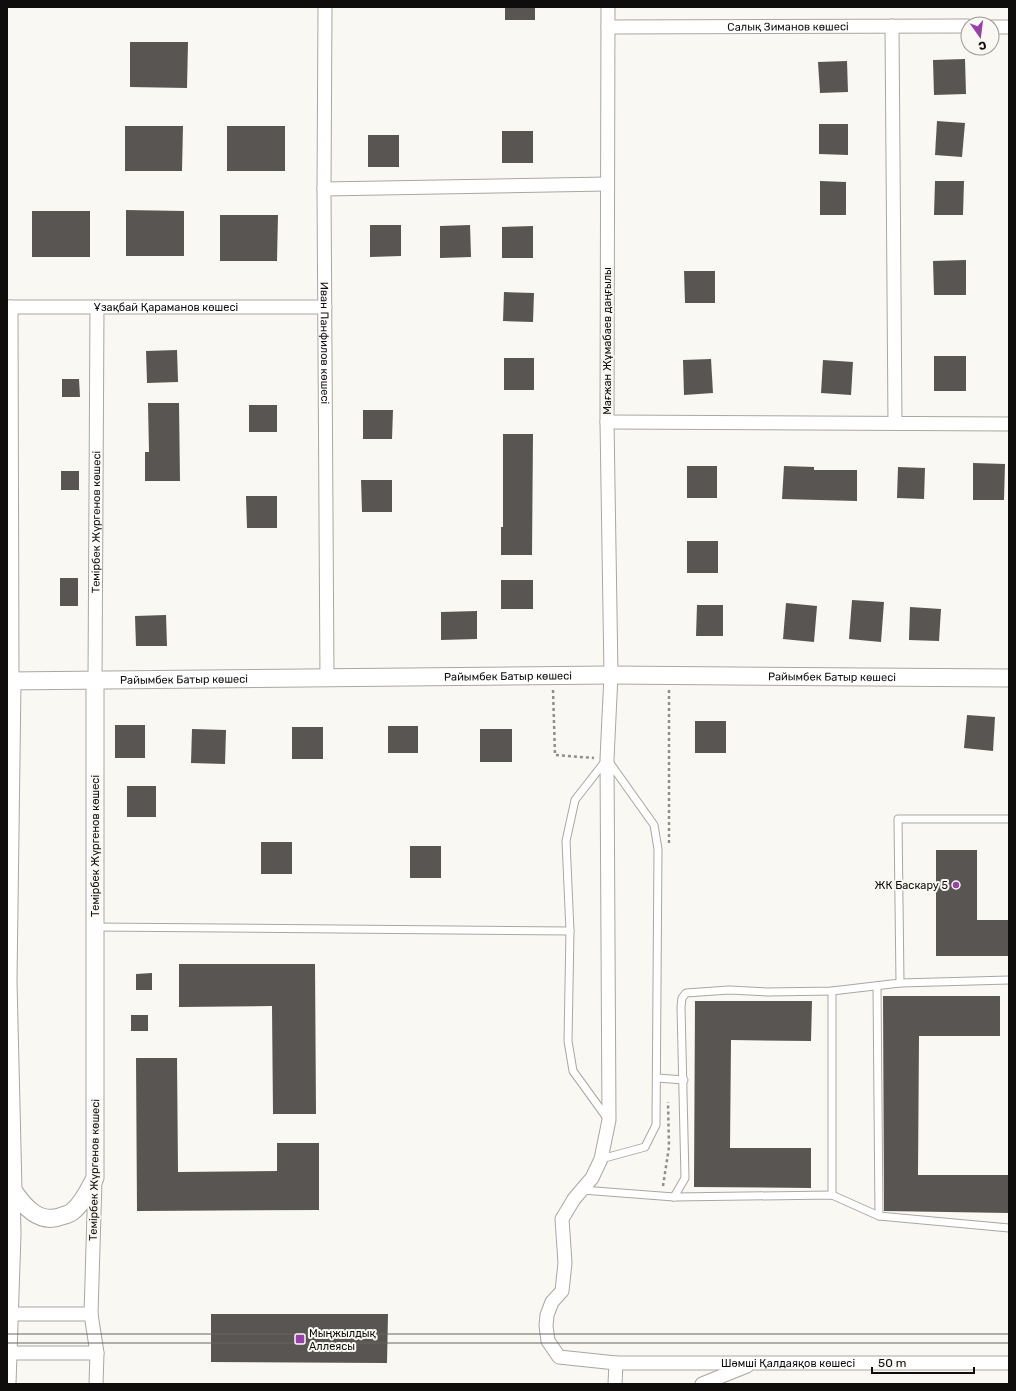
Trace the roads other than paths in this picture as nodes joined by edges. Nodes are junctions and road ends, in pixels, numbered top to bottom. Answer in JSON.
{"nodes":[{"id":1,"x":325,"y":7,"type":"edge"},
{"id":2,"x":608,"y":7,"type":"edge"},
{"id":3,"x":892,"y":26,"type":"junction"},
{"id":4,"x":960,"y":26,"type":"edge"},
{"id":5,"x":608,"y":27,"type":"junction"},
{"id":6,"x":607,"y":184,"type":"junction"},
{"id":7,"x":324,"y":189,"type":"junction"},
{"id":8,"x":9,"y":307,"type":"edge"},
{"id":9,"x":97,"y":307,"type":"junction"},
{"id":10,"x":325,"y":307,"type":"junction"},
{"id":11,"x":607,"y":422,"type":"junction"},
{"id":12,"x":895,"y":422,"type":"junction"},
{"id":13,"x":1009,"y":424,"type":"edge"},
{"id":14,"x":611,"y":675,"type":"junction"},
{"id":15,"x":1009,"y":678,"type":"edge"},
{"id":16,"x":327,"y":679,"type":"junction"},
{"id":17,"x":10,"y":681,"type":"edge"},
{"id":18,"x":95,"y":682,"type":"junction"},
{"id":19,"x":607,"y":758,"type":"junction"},
{"id":20,"x":1009,"y":819,"type":"edge"},
{"id":21,"x":8,"y":925,"type":"edge"},
{"id":22,"x":95,"y":927,"type":"junction"},
{"id":23,"x":570,"y":931,"type":"junction"},
{"id":24,"x":1009,"y":980,"type":"edge"},
{"id":25,"x":8,"y":981,"type":"edge"},
{"id":26,"x":900,"y":983,"type":"junction"},
{"id":27,"x":877,"y":986,"type":"junction"},
{"id":28,"x":832,"y":991,"type":"junction"},
{"id":29,"x":657,"y":1078,"type":"junction"},
{"id":30,"x":684,"y":1080,"type":"junction"},
{"id":31,"x":609,"y":1120,"type":"junction"},
{"id":32,"x":9,"y":1128,"type":"edge"},
{"id":33,"x":601,"y":1159,"type":"junction"},
{"id":34,"x":95,"y":1178,"type":"junction"},
{"id":35,"x":13,"y":1190,"type":"junction"},
{"id":36,"x":582,"y":1190,"type":"junction"},
{"id":37,"x":832,"y":1195,"type":"junction"},
{"id":38,"x":674,"y":1197,"type":"junction"},
{"id":39,"x":879,"y":1216,"type":"junction"},
{"id":40,"x":1009,"y":1228,"type":"edge"},
{"id":41,"x":8,"y":1314,"type":"edge"},
{"id":42,"x":90,"y":1314,"type":"junction"},
{"id":43,"x":8,"y":1353,"type":"edge"},
{"id":44,"x":96,"y":1354,"type":"junction"},
{"id":45,"x":616,"y":1363,"type":"junction"},
{"id":46,"x":754,"y":1363,"type":"junction"},
{"id":47,"x":1009,"y":1363,"type":"edge"},
{"id":48,"x":9,"y":1384,"type":"edge"},
{"id":49,"x":96,"y":1384,"type":"edge"},
{"id":50,"x":615,"y":1384,"type":"edge"},
{"id":51,"x":702,"y":1384,"type":"edge"}],
"edges":[{"from":1,"to":7,"type":"street","name":"Иван Панфилов көшесі"},
{"from":2,"to":5,"type":"street","name":"Мағжан Жұмабаев даңғылы"},
{"from":3,"to":4,"type":"street","name":"Салық Зиманов көшесі"},
{"from":3,"to":5,"type":"street","name":"Салық Зиманов көшесі"},
{"from":3,"to":12,"type":"street"},
{"from":5,"to":6,"type":"street","name":"Мағжан Жұмабаев даңғылы"},
{"from":6,"to":7,"type":"street"},
{"from":6,"to":11,"type":"street","name":"Мағжан Жұмабаев даңғылы"},
{"from":7,"to":10,"type":"street","name":"Иван Панфилов көшесі"},
{"from":8,"to":9,"type":"street","name":"Ұзақбай Қараманов көшесі"},
{"from":8,"to":17,"type":"street"},
{"from":9,"to":10,"type":"street","name":"Ұзақбай Қараманов көшесі"},
{"from":9,"to":18,"type":"street","name":"Темірбек Жүргенов көшесі"},
{"from":10,"to":16,"type":"street","name":"Иван Панфилов көшесі"},
{"from":11,"to":12,"type":"street"},
{"from":11,"to":14,"type":"street","name":"Мағжан Жұмабаев даңғылы"},
{"from":12,"to":13,"type":"street"},
{"from":14,"to":15,"type":"street","name":"Райымбек Батыр көшесі"},
{"from":14,"to":16,"type":"street","name":"Райымбек Батыр көшесі"},
{"from":14,"to":19,"type":"street","name":"Мағжан Жұмабаев даңғылы"},
{"from":16,"to":18,"type":"street","name":"Райымбек Батыр көшесі"},
{"from":17,"to":18,"type":"street","name":"Райымбек Батыр көшесі"},
{"from":17,"to":21,"type":"street"},
{"from":18,"to":22,"type":"street","name":"Темірбек Жүргенов көшесі"},
{"from":19,"to":23,"type":"lane"},
{"from":19,"to":29,"type":"lane"},
{"from":19,"to":31,"type":"street","name":"Мағжан Жұмабаев даңғылы"},
{"from":20,"to":26,"type":"lane"},
{"from":21,"to":25,"type":"street"},
{"from":22,"to":23,"type":"lane"},
{"from":22,"to":34,"type":"street","name":"Темірбек Жүргенов көшесі"},
{"from":23,"to":31,"type":"lane"},
{"from":24,"to":26,"type":"lane"},
{"from":25,"to":32,"type":"street"},
{"from":26,"to":27,"type":"lane"},
{"from":27,"to":28,"type":"lane"},
{"from":27,"to":39,"type":"lane"},
{"from":28,"to":30,"type":"lane"},
{"from":28,"to":37,"type":"lane"},
{"from":29,"to":30,"type":"lane"},
{"from":29,"to":33,"type":"lane"},
{"from":30,"to":38,"type":"lane"},
{"from":31,"to":33,"type":"street","name":"Шәмші Қалдаяқов көшесі"},
{"from":32,"to":35,"type":"street"},
{"from":33,"to":36,"type":"street","name":"Шәмші Қалдаяқов көшесі"},
{"from":34,"to":35,"type":"street"},
{"from":34,"to":42,"type":"street","name":"Темірбек Жүргенов көшесі"},
{"from":35,"to":41,"type":"street"},
{"from":36,"to":38,"type":"lane"},
{"from":36,"to":45,"type":"street","name":"Шәмші Қалдаяқов көшесі"},
{"from":37,"to":38,"type":"lane"},
{"from":37,"to":39,"type":"lane"},
{"from":39,"to":40,"type":"lane"},
{"from":41,"to":42,"type":"street"},
{"from":41,"to":43,"type":"street"},
{"from":42,"to":44,"type":"street","name":"Темірбек Жүргенов көшесі"},
{"from":43,"to":44,"type":"street"},
{"from":43,"to":48,"type":"street"},
{"from":44,"to":49,"type":"street","name":"Темірбек Жүргенов көшесі"},
{"from":45,"to":46,"type":"street","name":"Шәмші Қалдаяқов көшесі"},
{"from":45,"to":50,"type":"street"},
{"from":46,"to":47,"type":"street","name":"Шәмші Қалдаяқов көшесі"},
{"from":46,"to":51,"type":"street"}]}
